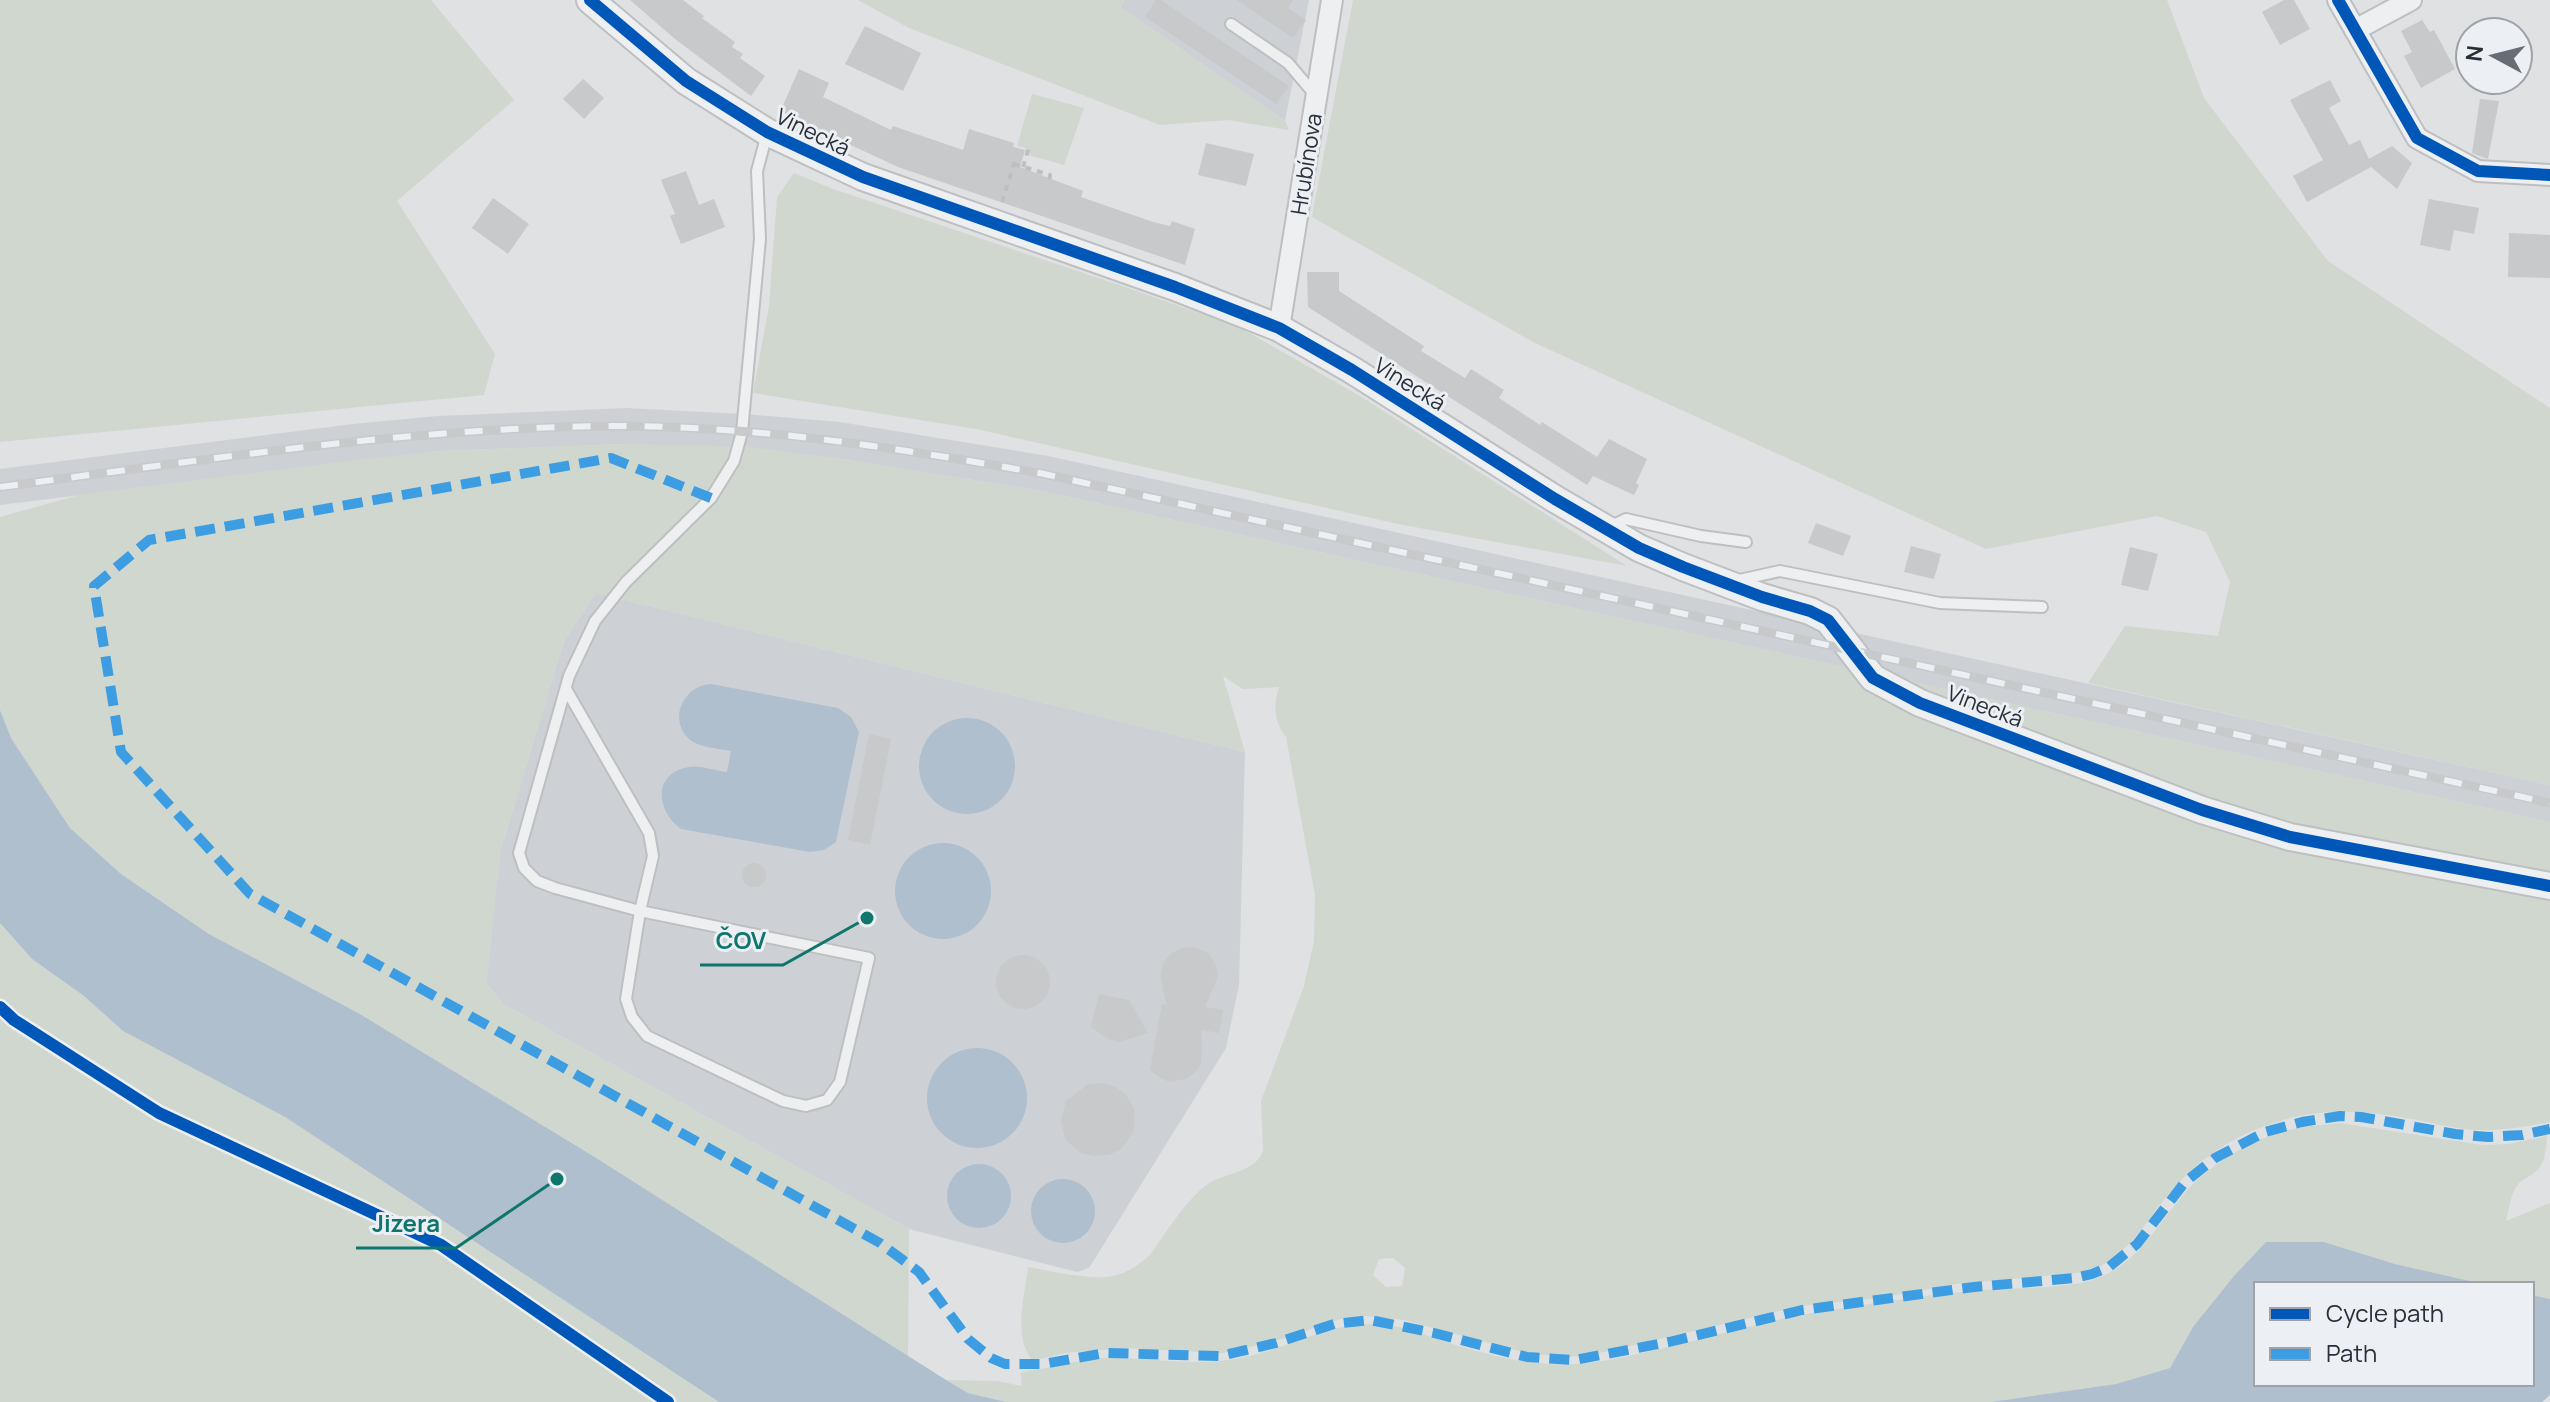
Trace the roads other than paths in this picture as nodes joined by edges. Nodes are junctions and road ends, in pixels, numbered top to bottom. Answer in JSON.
{"nodes":[{"id":1,"x":590,"y":0,"type":"edge"},
{"id":2,"x":1332,"y":0,"type":"edge"},
{"id":3,"x":2338,"y":0,"type":"edge"},
{"id":4,"x":2411,"y":0,"type":"edge"},
{"id":5,"x":1231,"y":24,"type":"dead end"},
{"id":6,"x":2355,"y":30,"type":"junction"},
{"id":7,"x":1317,"y":98,"type":"junction"},
{"id":8,"x":767,"y":132,"type":"junction"},
{"id":9,"x":2550,"y":175,"type":"edge"},
{"id":10,"x":1279,"y":328,"type":"junction"},
{"id":11,"x":1605,"y":529,"type":"junction"},
{"id":12,"x":1746,"y":542,"type":"dead end"},
{"id":13,"x":1726,"y":583,"type":"junction"},
{"id":14,"x":2042,"y":607,"type":"dead end"},
{"id":15,"x":566,"y":689,"type":"junction"},
{"id":16,"x":2550,"y":886,"type":"edge"},
{"id":17,"x":640,"y":911,"type":"junction"}],
"edges":[{"from":1,"to":8,"type":"street","name":"Vinecká"},
{"from":2,"to":7,"type":"street","name":"Hrubínova"},
{"from":3,"to":6,"type":"street"},
{"from":4,"to":6,"type":"street"},
{"from":5,"to":7,"type":"lane"},
{"from":6,"to":9,"type":"street"},
{"from":7,"to":10,"type":"street","name":"Hrubínova"},
{"from":8,"to":10,"type":"street","name":"Vinecká"},
{"from":8,"to":15,"type":"lane"},
{"from":10,"to":11,"type":"street","name":"Vinecká"},
{"from":11,"to":12,"type":"lane"},
{"from":11,"to":13,"type":"street","name":"Vinecká"},
{"from":13,"to":14,"type":"lane"},
{"from":13,"to":16,"type":"street","name":"Vinecká"},
{"from":15,"to":17,"type":"lane"},
{"from":15,"to":17,"type":"lane"},
{"from":17,"to":17,"type":"lane"}]}
